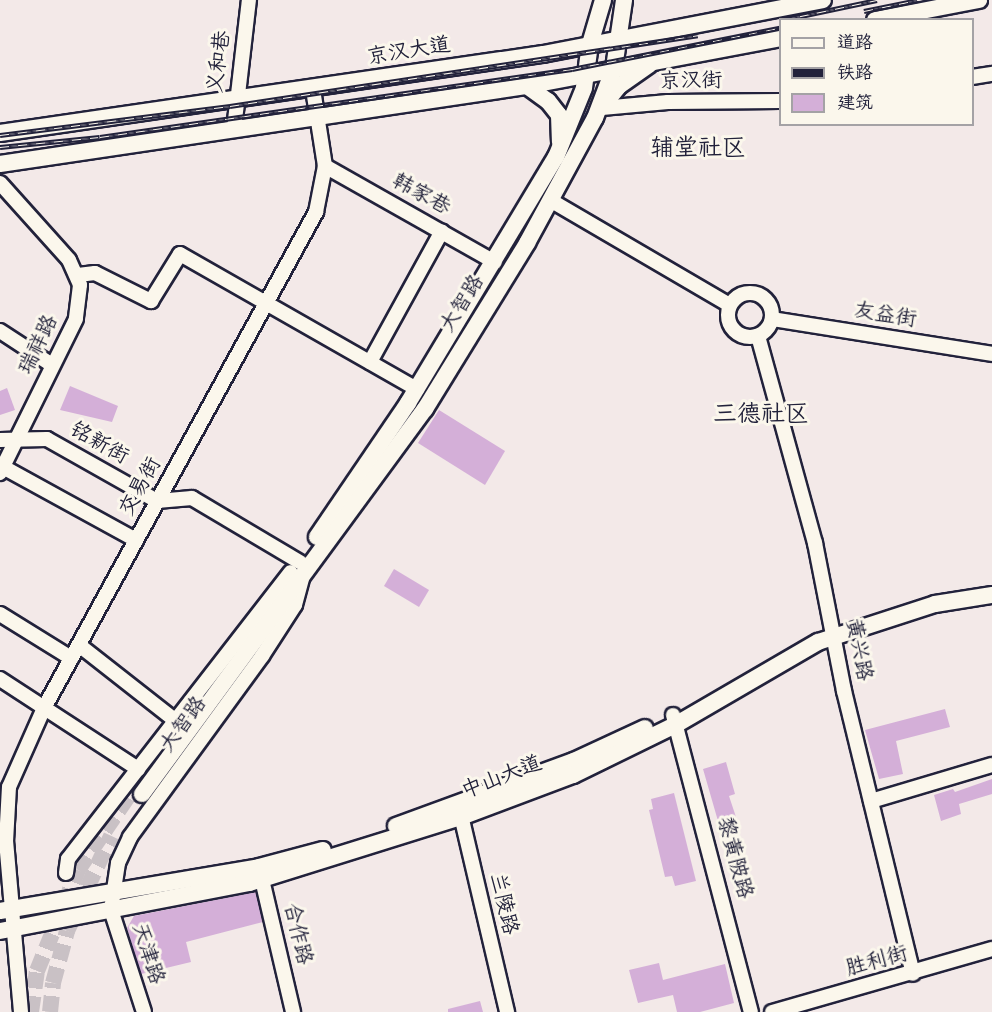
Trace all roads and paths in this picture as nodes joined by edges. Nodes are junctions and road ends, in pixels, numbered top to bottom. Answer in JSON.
{"nodes":[{"id":1,"x":249,"y":0,"type":"edge"},
{"id":2,"x":602,"y":0,"type":"edge"},
{"id":3,"x":624,"y":0,"type":"edge"},
{"id":4,"x":823,"y":0,"type":"edge"},
{"id":5,"x":979,"y":0,"type":"edge"},
{"id":6,"x":885,"y":18,"type":"edge"},
{"id":7,"x":620,"y":38,"type":"junction"},
{"id":8,"x":779,"y":38,"type":"edge"},
{"id":9,"x":590,"y":44,"type":"junction"},
{"id":10,"x":546,"y":53,"type":"junction"},
{"id":11,"x":660,"y":59,"type":"junction"},
{"id":12,"x":614,"y":68,"type":"junction"},
{"id":13,"x":992,"y":74,"type":"edge"},
{"id":14,"x":587,"y":75,"type":"junction"},
{"id":15,"x":974,"y":77,"type":"edge"},
{"id":16,"x":527,"y":86,"type":"junction"},
{"id":17,"x":313,"y":89,"type":"junction"},
{"id":18,"x":236,"y":101,"type":"junction"},
{"id":19,"x":779,"y":101,"type":"edge"},
{"id":20,"x":602,"y":108,"type":"joint"},
{"id":21,"x":317,"y":116,"type":"junction"},
{"id":22,"x":234,"y":129,"type":"junction"},
{"id":23,"x":0,"y":134,"type":"edge"},
{"id":24,"x":556,"y":157,"type":"junction"},
{"id":25,"x":0,"y":164,"type":"edge"},
{"id":26,"x":325,"y":165,"type":"junction"},
{"id":27,"x":0,"y":183,"type":"edge"},
{"id":28,"x":550,"y":200,"type":"junction"},
{"id":29,"x":442,"y":231,"type":"junction"},
{"id":30,"x":495,"y":262,"type":"junction"},
{"id":31,"x":78,"y":275,"type":"junction"},
{"id":32,"x":266,"y":304,"type":"junction"},
{"id":33,"x":730,"y":305,"type":"junction"},
{"id":34,"x":772,"y":319,"type":"junction"},
{"id":35,"x":0,"y":331,"type":"edge"},
{"id":36,"x":758,"y":336,"type":"junction"},
{"id":37,"x":992,"y":354,"type":"edge"},
{"id":38,"x":370,"y":362,"type":"junction"},
{"id":39,"x":52,"y":365,"type":"junction"},
{"id":40,"x":417,"y":389,"type":"junction"},
{"id":41,"x":0,"y":440,"type":"edge"},
{"id":42,"x":16,"y":440,"type":"junction"},
{"id":43,"x":2,"y":470,"type":"edge"},
{"id":44,"x":157,"y":501,"type":"junction"},
{"id":45,"x":136,"y":540,"type":"junction"},
{"id":46,"x":298,"y":569,"type":"junction"},
{"id":47,"x":992,"y":584,"type":"edge"},
{"id":48,"x":992,"y":596,"type":"edge"},
{"id":49,"x":0,"y":615,"type":"edge"},
{"id":50,"x":834,"y":631,"type":"junction"},
{"id":51,"x":79,"y":645,"type":"junction"},
{"id":52,"x":71,"y":658,"type":"junction"},
{"id":53,"x":0,"y":679,"type":"edge"},
{"id":54,"x":44,"y":708,"type":"junction"},
{"id":55,"x":675,"y":720,"type":"junction"},
{"id":56,"x":178,"y":723,"type":"junction"},
{"id":57,"x":992,"y":765,"type":"edge"},
{"id":58,"x":138,"y":783,"type":"junction"},
{"id":59,"x":871,"y":801,"type":"junction"},
{"id":60,"x":460,"y":811,"type":"junction"},
{"id":61,"x":3,"y":824,"type":"edge"},
{"id":62,"x":4,"y":866,"type":"edge"},
{"id":63,"x":66,"y":873,"type":"dead end"},
{"id":64,"x":261,"y":873,"type":"junction"},
{"id":65,"x":114,"y":892,"type":"junction"},
{"id":66,"x":7,"y":910,"type":"edge"},
{"id":67,"x":111,"y":910,"type":"junction"},
{"id":68,"x":6,"y":929,"type":"edge"},
{"id":69,"x":992,"y":949,"type":"edge"},
{"id":70,"x":913,"y":974,"type":"junction"},
{"id":71,"x":21,"y":1012,"type":"edge"},
{"id":72,"x":144,"y":1012,"type":"edge"},
{"id":73,"x":293,"y":1012,"type":"edge"},
{"id":74,"x":507,"y":1012,"type":"edge"},
{"id":75,"x":750,"y":1012,"type":"edge"},
{"id":76,"x":772,"y":1012,"type":"edge"}],
"edges":[{"from":1,"to":18,"type":"street","name":"义和巷"},
{"from":2,"to":9,"type":"main road","name":"大智路"},
{"from":2,"to":10,"type":"main road"},
{"from":3,"to":7,"type":"main road","name":"大智路"},
{"from":4,"to":7,"type":"main road","name":"京汉大道"},
{"from":5,"to":6,"type":"main road"},
{"from":7,"to":9,"type":"main road","name":"京汉大道"},
{"from":7,"to":12,"type":"main road","name":"大智路"},
{"from":8,"to":11,"type":"main road"},
{"from":9,"to":10,"type":"main road","name":"京汉大道"},
{"from":9,"to":14,"type":"main road","name":"大智路"},
{"from":10,"to":17,"type":"main road","name":"京汉大道"},
{"from":11,"to":12,"type":"main road"},
{"from":11,"to":20,"type":"main road"},
{"from":12,"to":14,"type":"main road"},
{"from":12,"to":28,"type":"main road","name":"大智路"},
{"from":13,"to":15,"type":"street"},
{"from":14,"to":16,"type":"main road"},
{"from":14,"to":24,"type":"main road","name":"大智路"},
{"from":16,"to":21,"type":"main road"},
{"from":16,"to":24,"type":"main road"},
{"from":17,"to":18,"type":"main road","name":"京汉大道"},
{"from":17,"to":21,"type":"street","name":"交易街"},
{"from":18,"to":22,"type":"street","name":"义和巷"},
{"from":18,"to":23,"type":"main road","name":"京汉大道"},
{"from":19,"to":20,"type":"street","name":"京汉街"},
{"from":21,"to":22,"type":"main road"},
{"from":21,"to":26,"type":"street","name":"交易街"},
{"from":22,"to":25,"type":"main road"},
{"from":24,"to":30,"type":"main road","name":"大智路"},
{"from":26,"to":29,"type":"street","name":"韩家巷"},
{"from":26,"to":32,"type":"street","name":"交易街"},
{"from":27,"to":31,"type":"street"},
{"from":28,"to":33,"type":"street"},
{"from":28,"to":46,"type":"main road","name":"大智路"},
{"from":29,"to":30,"type":"street","name":"韩家巷"},
{"from":29,"to":38,"type":"street"},
{"from":30,"to":40,"type":"main road","name":"大智路"},
{"from":31,"to":32,"type":"street"},
{"from":31,"to":39,"type":"street","name":"瑞祥路"},
{"from":32,"to":38,"type":"street"},
{"from":32,"to":44,"type":"street","name":"交易街"},
{"from":33,"to":34,"type":"street"},
{"from":33,"to":36,"type":"street"},
{"from":34,"to":36,"type":"street"},
{"from":34,"to":37,"type":"street","name":"友益街"},
{"from":35,"to":39,"type":"street"},
{"from":36,"to":50,"type":"street","name":"黄兴路"},
{"from":38,"to":40,"type":"street"},
{"from":39,"to":42,"type":"street","name":"瑞祥路"},
{"from":40,"to":46,"type":"main road","name":"大智路"},
{"from":41,"to":42,"type":"street","name":"铭新街"},
{"from":42,"to":43,"type":"street","name":"瑞祥路"},
{"from":42,"to":44,"type":"street","name":"铭新街"},
{"from":43,"to":45,"type":"street"},
{"from":44,"to":45,"type":"street","name":"交易街"},
{"from":44,"to":46,"type":"street"},
{"from":45,"to":51,"type":"street","name":"交易街"},
{"from":46,"to":56,"type":"main road","name":"大智路"},
{"from":46,"to":58,"type":"main road","name":"大智路"},
{"from":46,"to":65,"type":"street","name":"大智路"},
{"from":47,"to":50,"type":"main road","name":"中山大道"},
{"from":48,"to":50,"type":"main road","name":"中山大道"},
{"from":49,"to":52,"type":"street"},
{"from":50,"to":55,"type":"main road","name":"中山大道"},
{"from":50,"to":59,"type":"street","name":"黄兴路"},
{"from":51,"to":52,"type":"street","name":"交易街"},
{"from":51,"to":56,"type":"street"},
{"from":52,"to":54,"type":"street","name":"交易街"},
{"from":53,"to":54,"type":"street"},
{"from":54,"to":58,"type":"street"},
{"from":54,"to":61,"type":"street","name":"交易街"},
{"from":55,"to":60,"type":"main road","name":"中山大道"},
{"from":55,"to":75,"type":"street","name":"黎黄陂路"},
{"from":56,"to":58,"type":"main road","name":"大智路"},
{"from":57,"to":59,"type":"street"},
{"from":58,"to":63,"type":"street","name":"大智路"},
{"from":59,"to":70,"type":"street","name":"黄兴路"},
{"from":60,"to":64,"type":"main road","name":"中山大道"},
{"from":60,"to":74,"type":"street","name":"兰陵路"},
{"from":61,"to":62,"type":"street","name":"交易街"},
{"from":62,"to":66,"type":"street","name":"交易街"},
{"from":64,"to":65,"type":"main road","name":"中山大道"},
{"from":64,"to":67,"type":"main road","name":"中山大道"},
{"from":64,"to":73,"type":"street","name":"合作路"},
{"from":65,"to":66,"type":"main road","name":"中山大道"},
{"from":65,"to":67,"type":"street","name":"大智路"},
{"from":66,"to":68,"type":"street","name":"交易街"},
{"from":67,"to":68,"type":"main road","name":"中山大道"},
{"from":67,"to":72,"type":"street","name":"天津路"},
{"from":68,"to":71,"type":"street","name":"交易街"},
{"from":69,"to":70,"type":"street","name":"胜利街"},
{"from":70,"to":76,"type":"street","name":"胜利街"}]}
